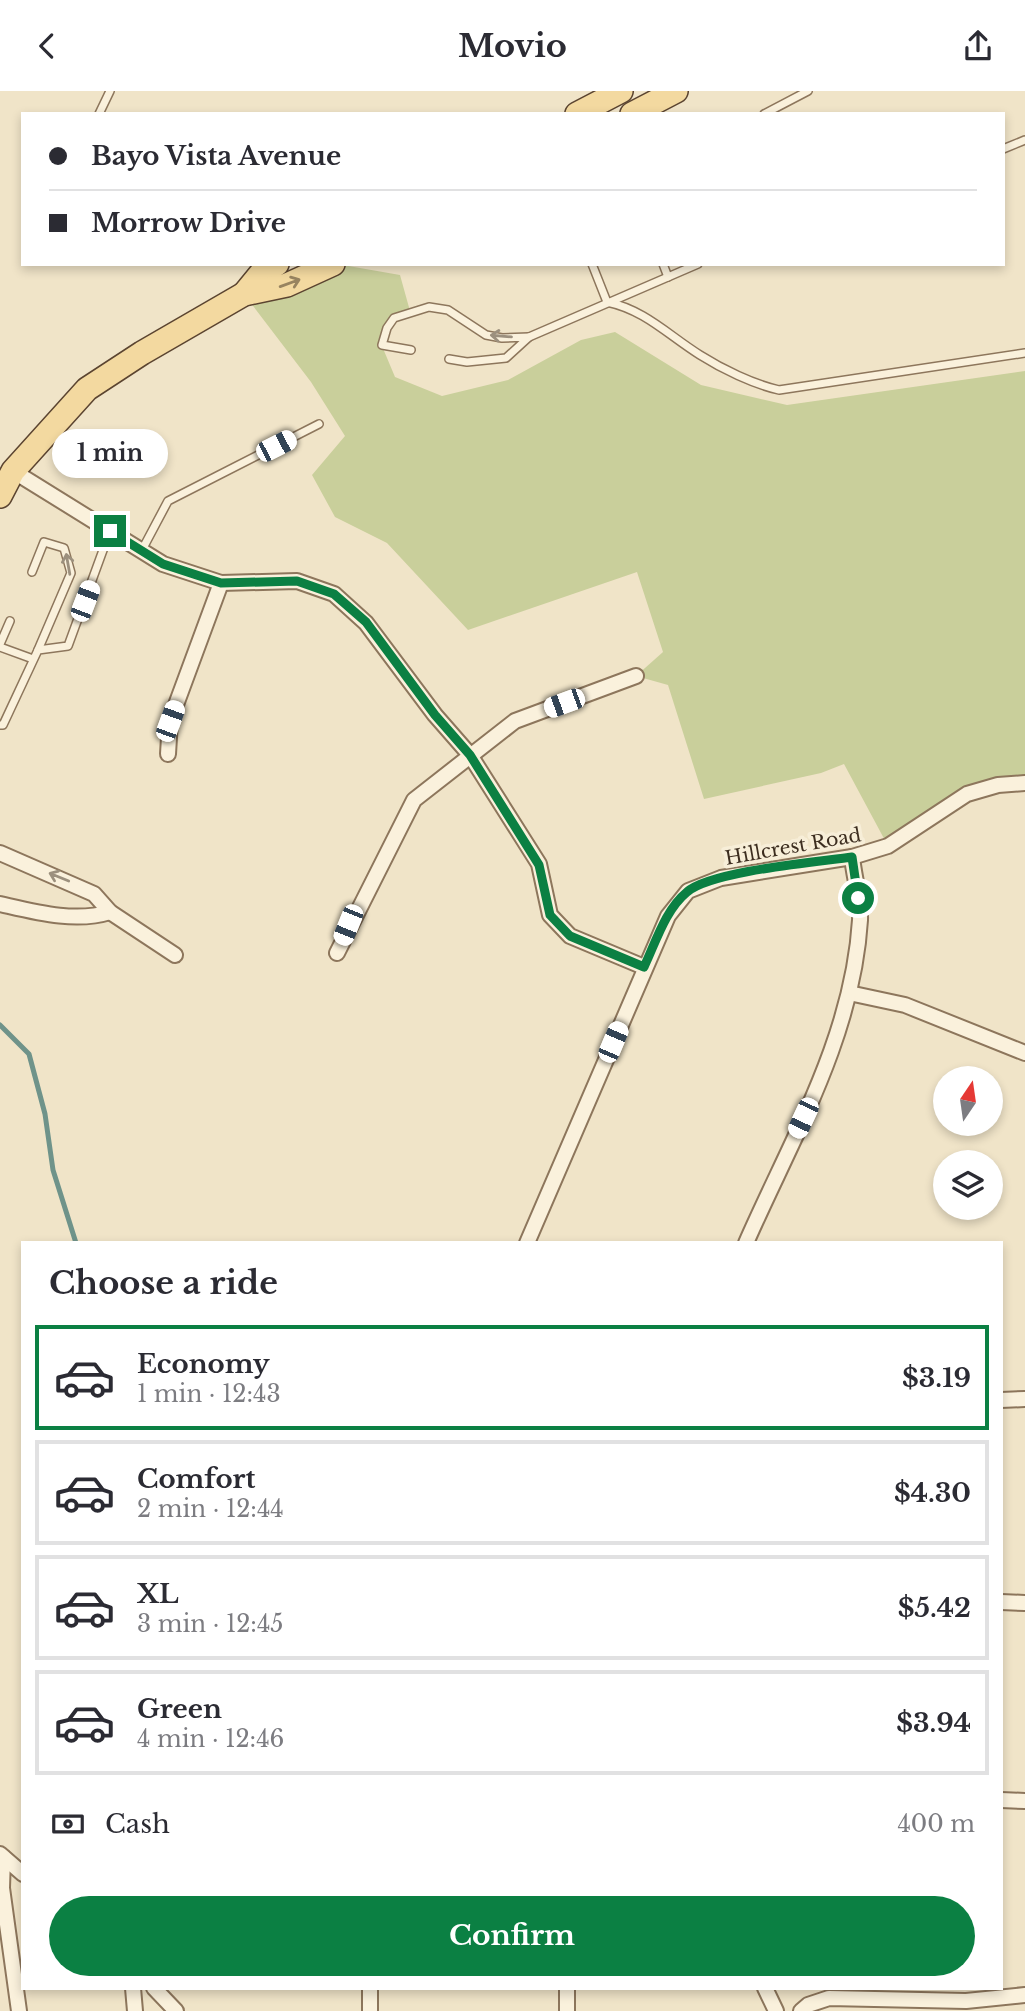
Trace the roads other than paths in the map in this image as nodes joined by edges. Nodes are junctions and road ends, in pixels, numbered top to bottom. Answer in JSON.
{"nodes":[{"id":1,"x":110,"y":91,"type":"edge"},
{"id":2,"x":621,"y":91,"type":"edge"},
{"id":3,"x":676,"y":91,"type":"edge"},
{"id":4,"x":808,"y":91,"type":"edge"},
{"id":5,"x":100,"y":112,"type":"edge"},
{"id":6,"x":580,"y":112,"type":"edge"},
{"id":7,"x":636,"y":112,"type":"edge"},
{"id":8,"x":768,"y":112,"type":"edge"},
{"id":9,"x":1025,"y":140,"type":"edge"},
{"id":10,"x":1005,"y":148,"type":"edge"},
{"id":11,"x":273,"y":266,"type":"edge"},
{"id":12,"x":329,"y":266,"type":"edge"},
{"id":13,"x":593,"y":266,"type":"edge"},
{"id":14,"x":664,"y":266,"type":"edge"},
{"id":15,"x":678,"y":268,"type":"edge"},
{"id":16,"x":668,"y":277,"type":"junction"},
{"id":17,"x":244,"y":294,"type":"junction"},
{"id":18,"x":607,"y":302,"type":"junction"},
{"id":19,"x":529,"y":337,"type":"junction"},
{"id":20,"x":411,"y":350,"type":"dead end"},
{"id":21,"x":1025,"y":353,"type":"edge"},
{"id":22,"x":449,"y":359,"type":"dead end"},
{"id":23,"x":319,"y":424,"type":"dead end"},
{"id":24,"x":13,"y":471,"type":"junction"},
{"id":25,"x":0,"y":496,"type":"edge"},
{"id":26,"x":110,"y":531,"type":"junction"},
{"id":27,"x":142,"y":550,"type":"junction"},
{"id":28,"x":32,"y":572,"type":"dead end"},
{"id":29,"x":221,"y":583,"type":"junction"},
{"id":30,"x":10,"y":621,"type":"dead end"},
{"id":31,"x":0,"y":645,"type":"edge"},
{"id":32,"x":38,"y":650,"type":"junction"},
{"id":33,"x":33,"y":659,"type":"junction"},
{"id":34,"x":636,"y":676,"type":"dead end"},
{"id":35,"x":0,"y":725,"type":"edge"},
{"id":36,"x":168,"y":754,"type":"dead end"},
{"id":37,"x":470,"y":755,"type":"junction"},
{"id":38,"x":1025,"y":783,"type":"edge"},
{"id":39,"x":0,"y":853,"type":"edge"},
{"id":40,"x":852,"y":857,"type":"junction"},
{"id":41,"x":0,"y":905,"type":"edge"},
{"id":42,"x":110,"y":912,"type":"junction"},
{"id":43,"x":337,"y":953,"type":"dead end"},
{"id":44,"x":174,"y":955,"type":"dead end"},
{"id":45,"x":644,"y":967,"type":"junction"},
{"id":46,"x":849,"y":993,"type":"junction"},
{"id":47,"x":1025,"y":1053,"type":"edge"},
{"id":48,"x":528,"y":1241,"type":"edge"},
{"id":49,"x":747,"y":1241,"type":"edge"},
{"id":50,"x":1025,"y":1399,"type":"edge"},
{"id":51,"x":1003,"y":1400,"type":"edge"},
{"id":52,"x":1003,"y":1602,"type":"edge"},
{"id":53,"x":1025,"y":1603,"type":"edge"},
{"id":54,"x":1003,"y":1800,"type":"edge"},
{"id":55,"x":1025,"y":1801,"type":"edge"},
{"id":56,"x":1,"y":1856,"type":"edge"},
{"id":57,"x":21,"y":1872,"type":"edge"},
{"id":58,"x":133,"y":1990,"type":"edge"},
{"id":59,"x":157,"y":1990,"type":"edge"},
{"id":60,"x":370,"y":1990,"type":"edge"},
{"id":61,"x":567,"y":1990,"type":"edge"},
{"id":62,"x":766,"y":1990,"type":"edge"},
{"id":63,"x":1025,"y":1995,"type":"edge"},
{"id":64,"x":19,"y":2011,"type":"edge"},
{"id":65,"x":135,"y":2011,"type":"edge"},
{"id":66,"x":176,"y":2011,"type":"edge"},
{"id":67,"x":370,"y":2011,"type":"edge"},
{"id":68,"x":566,"y":2011,"type":"edge"},
{"id":69,"x":776,"y":2011,"type":"edge"},
{"id":70,"x":801,"y":2011,"type":"edge"}],
"edges":[{"from":1,"to":5,"type":"lane"},
{"from":2,"to":6,"type":"main road"},
{"from":3,"to":7,"type":"main road"},
{"from":4,"to":8,"type":"lane"},
{"from":9,"to":10,"type":"lane"},
{"from":11,"to":17,"type":"main road"},
{"from":17,"to":12,"type":"main road","one_way":true},
{"from":13,"to":18,"type":"lane"},
{"from":14,"to":16,"type":"lane"},
{"from":15,"to":16,"type":"lane"},
{"from":16,"to":18,"type":"lane"},
{"from":17,"to":24,"type":"main road"},
{"from":18,"to":19,"type":"lane"},
{"from":18,"to":21,"type":"lane"},
{"from":19,"to":20,"type":"lane","one_way":true},
{"from":19,"to":22,"type":"lane"},
{"from":23,"to":27,"type":"lane"},
{"from":24,"to":25,"type":"main road"},
{"from":24,"to":26,"type":"street"},
{"from":26,"to":27,"type":"street"},
{"from":26,"to":32,"type":"lane"},
{"from":27,"to":29,"type":"street"},
{"from":32,"to":28,"type":"lane","one_way":true},
{"from":29,"to":36,"type":"street"},
{"from":29,"to":37,"type":"street"},
{"from":30,"to":31,"type":"lane"},
{"from":31,"to":33,"type":"lane"},
{"from":32,"to":33,"type":"lane"},
{"from":33,"to":35,"type":"lane"},
{"from":34,"to":37,"type":"street"},
{"from":37,"to":43,"type":"street"},
{"from":37,"to":45,"type":"street"},
{"from":38,"to":40,"type":"street","name":"Hillcrest Road"},
{"from":42,"to":39,"type":"street","one_way":true},
{"from":40,"to":45,"type":"street","name":"Hillcrest Road"},
{"from":40,"to":46,"type":"street"},
{"from":41,"to":42,"type":"street"},
{"from":42,"to":44,"type":"street"},
{"from":45,"to":48,"type":"street","name":"Hillcrest Road"},
{"from":46,"to":47,"type":"street"},
{"from":46,"to":49,"type":"street"},
{"from":50,"to":51,"type":"street"},
{"from":52,"to":53,"type":"street"},
{"from":54,"to":55,"type":"street"},
{"from":56,"to":57,"type":"street"},
{"from":56,"to":64,"type":"street"},
{"from":58,"to":65,"type":"street"},
{"from":59,"to":66,"type":"street"},
{"from":60,"to":67,"type":"street"},
{"from":61,"to":68,"type":"street"},
{"from":62,"to":69,"type":"street"},
{"from":63,"to":70,"type":"street"}]}
